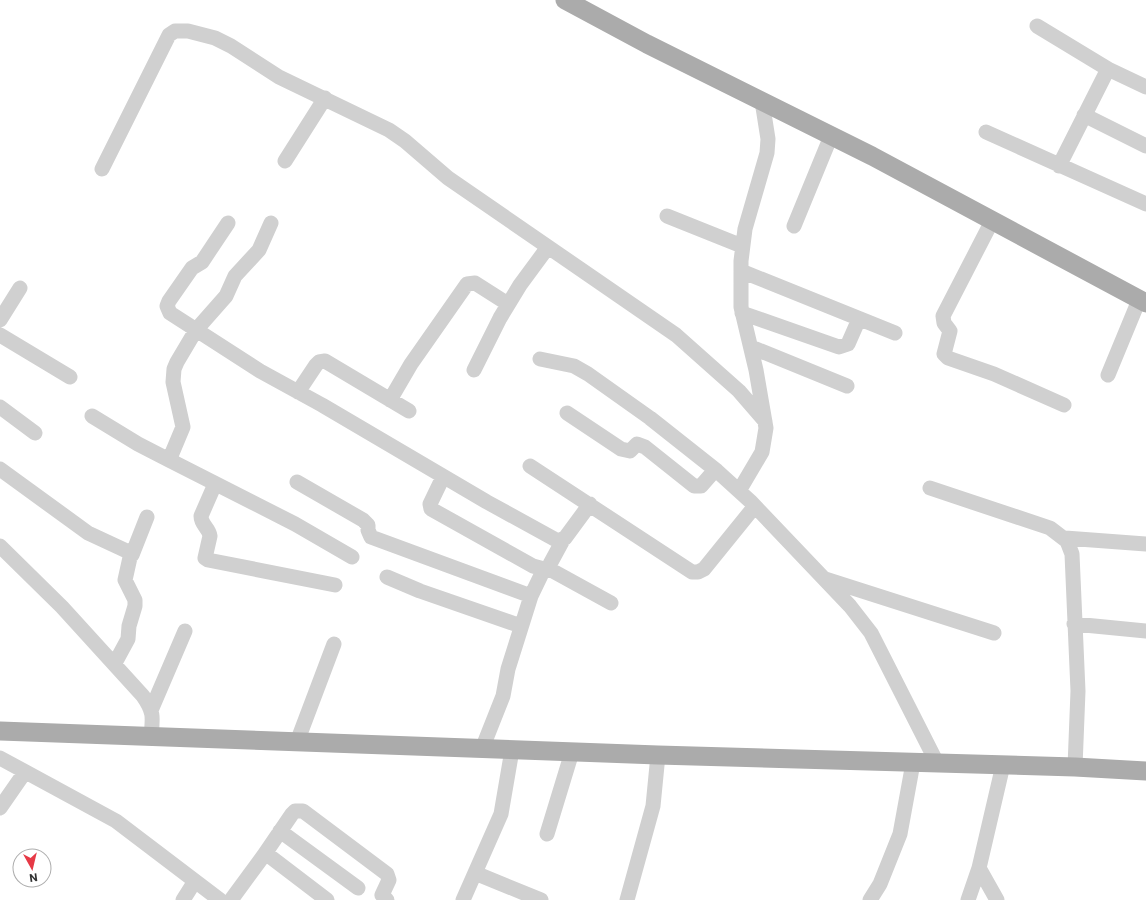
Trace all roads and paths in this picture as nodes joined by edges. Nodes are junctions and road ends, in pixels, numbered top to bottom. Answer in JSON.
{"nodes":[{"id":1,"x":565,"y":0,"type":"edge"},
{"id":2,"x":1037,"y":26,"type":"dead end"},
{"id":3,"x":1108,"y":69,"type":"junction"},
{"id":4,"x":1146,"y":87,"type":"edge"},
{"id":5,"x":325,"y":98,"type":"junction"},
{"id":6,"x":762,"y":101,"type":"junction"},
{"id":7,"x":1084,"y":115,"type":"junction"},
{"id":8,"x":986,"y":132,"type":"dead end"},
{"id":9,"x":831,"y":136,"type":"junction"},
{"id":10,"x":1146,"y":146,"type":"edge"},
{"id":11,"x":285,"y":162,"type":"dead end"},
{"id":12,"x":1059,"y":166,"type":"junction"},
{"id":13,"x":102,"y":169,"type":"dead end"},
{"id":14,"x":1146,"y":204,"type":"edge"},
{"id":15,"x":667,"y":216,"type":"dead end"},
{"id":16,"x":992,"y":220,"type":"junction"},
{"id":17,"x":228,"y":223,"type":"dead end"},
{"id":18,"x":271,"y":223,"type":"dead end"},
{"id":19,"x":794,"y":226,"type":"dead end"},
{"id":20,"x":742,"y":246,"type":"junction"},
{"id":21,"x":548,"y":247,"type":"junction"},
{"id":22,"x":741,"y":271,"type":"junction"},
{"id":23,"x":20,"y":288,"type":"dead end"},
{"id":24,"x":1143,"y":301,"type":"edge"},
{"id":25,"x":508,"y":304,"type":"junction"},
{"id":26,"x":742,"y":312,"type":"junction"},
{"id":27,"x":859,"y":318,"type":"junction"},
{"id":28,"x":0,"y":320,"type":"edge"},
{"id":29,"x":196,"y":330,"type":"junction"},
{"id":30,"x":895,"y":332,"type":"dead end"},
{"id":31,"x":0,"y":335,"type":"edge"},
{"id":32,"x":751,"y":347,"type":"junction"},
{"id":33,"x":540,"y":359,"type":"dead end"},
{"id":34,"x":474,"y":370,"type":"dead end"},
{"id":35,"x":1108,"y":375,"type":"dead end"},
{"id":36,"x":70,"y":378,"type":"dead end"},
{"id":37,"x":847,"y":386,"type":"dead end"},
{"id":38,"x":298,"y":392,"type":"junction"},
{"id":39,"x":390,"y":400,"type":"junction"},
{"id":40,"x":1064,"y":405,"type":"dead end"},
{"id":41,"x":0,"y":407,"type":"edge"},
{"id":42,"x":409,"y":411,"type":"dead end"},
{"id":43,"x":567,"y":413,"type":"dead end"},
{"id":44,"x":92,"y":416,"type":"dead end"},
{"id":45,"x":764,"y":421,"type":"junction"},
{"id":46,"x":36,"y":434,"type":"dead end"},
{"id":47,"x":171,"y":461,"type":"junction"},
{"id":48,"x":530,"y":466,"type":"dead end"},
{"id":49,"x":0,"y":469,"type":"edge"},
{"id":50,"x":715,"y":470,"type":"junction"},
{"id":51,"x":442,"y":477,"type":"junction"},
{"id":52,"x":297,"y":482,"type":"dead end"},
{"id":53,"x":215,"y":484,"type":"junction"},
{"id":54,"x":930,"y":488,"type":"dead end"},
{"id":55,"x":739,"y":490,"type":"junction"},
{"id":56,"x":590,"y":504,"type":"junction"},
{"id":57,"x":755,"y":506,"type":"junction"},
{"id":58,"x":147,"y":517,"type":"dead end"},
{"id":59,"x":1065,"y":538,"type":"junction"},
{"id":60,"x":563,"y":540,"type":"junction"},
{"id":61,"x":1146,"y":544,"type":"edge"},
{"id":62,"x":0,"y":546,"type":"edge"},
{"id":63,"x":132,"y":555,"type":"junction"},
{"id":64,"x":352,"y":557,"type":"dead end"},
{"id":65,"x":547,"y":568,"type":"junction"},
{"id":66,"x":387,"y":577,"type":"dead end"},
{"id":67,"x":822,"y":578,"type":"junction"},
{"id":68,"x":335,"y":585,"type":"dead end"},
{"id":69,"x":531,"y":596,"type":"junction"},
{"id":70,"x":611,"y":603,"type":"dead end"},
{"id":71,"x":1074,"y":624,"type":"junction"},
{"id":72,"x":521,"y":626,"type":"junction"},
{"id":73,"x":185,"y":631,"type":"dead end"},
{"id":74,"x":1146,"y":631,"type":"edge"},
{"id":75,"x":994,"y":633,"type":"dead end"},
{"id":76,"x":334,"y":644,"type":"dead end"},
{"id":77,"x":115,"y":663,"type":"junction"},
{"id":78,"x":152,"y":708,"type":"junction"},
{"id":79,"x":0,"y":732,"type":"edge"},
{"id":80,"x":151,"y":736,"type":"junction"},
{"id":81,"x":298,"y":742,"type":"junction"},
{"id":82,"x":482,"y":749,"type":"junction"},
{"id":83,"x":512,"y":750,"type":"junction"},
{"id":84,"x":572,"y":752,"type":"junction"},
{"id":85,"x":658,"y":755,"type":"junction"},
{"id":86,"x":0,"y":758,"type":"edge"},
{"id":87,"x":913,"y":763,"type":"junction"},
{"id":88,"x":937,"y":763,"type":"junction"},
{"id":89,"x":1003,"y":765,"type":"junction"},
{"id":90,"x":1075,"y":767,"type":"junction"},
{"id":91,"x":1146,"y":771,"type":"edge"},
{"id":92,"x":25,"y":772,"type":"junction"},
{"id":93,"x":0,"y":808,"type":"edge"},
{"id":94,"x":280,"y":831,"type":"junction"},
{"id":95,"x":547,"y":834,"type":"dead end"},
{"id":96,"x":264,"y":855,"type":"junction"},
{"id":97,"x":979,"y":868,"type":"junction"},
{"id":98,"x":475,"y":873,"type":"junction"},
{"id":99,"x":195,"y":881,"type":"junction"},
{"id":100,"x":358,"y":888,"type":"dead end"},
{"id":101,"x":183,"y":900,"type":"edge"},
{"id":102,"x":220,"y":900,"type":"edge"},
{"id":103,"x":230,"y":900,"type":"edge"},
{"id":104,"x":327,"y":900,"type":"edge"},
{"id":105,"x":387,"y":900,"type":"edge"},
{"id":106,"x":463,"y":900,"type":"edge"},
{"id":107,"x":541,"y":900,"type":"edge"},
{"id":108,"x":627,"y":900,"type":"edge"},
{"id":109,"x":870,"y":900,"type":"edge"},
{"id":110,"x":968,"y":900,"type":"edge"},
{"id":111,"x":997,"y":900,"type":"edge"}],
"edges":[{"from":1,"to":6,"type":"main road"},
{"from":2,"to":3,"type":"street"},
{"from":3,"to":4,"type":"street"},
{"from":3,"to":7,"type":"street"},
{"from":5,"to":11,"type":"street"},
{"from":5,"to":13,"type":"street"},
{"from":5,"to":21,"type":"street"},
{"from":6,"to":9,"type":"main road"},
{"from":6,"to":20,"type":"street"},
{"from":7,"to":10,"type":"street"},
{"from":7,"to":12,"type":"street"},
{"from":8,"to":12,"type":"street"},
{"from":9,"to":16,"type":"main road"},
{"from":9,"to":19,"type":"street"},
{"from":12,"to":14,"type":"street"},
{"from":15,"to":20,"type":"street"},
{"from":16,"to":24,"type":"main road"},
{"from":16,"to":40,"type":"street"},
{"from":17,"to":29,"type":"street"},
{"from":18,"to":29,"type":"street"},
{"from":20,"to":22,"type":"street"},
{"from":21,"to":25,"type":"street"},
{"from":21,"to":45,"type":"street"},
{"from":22,"to":26,"type":"street"},
{"from":22,"to":27,"type":"street"},
{"from":23,"to":28,"type":"street"},
{"from":24,"to":35,"type":"street"},
{"from":25,"to":34,"type":"street"},
{"from":25,"to":39,"type":"street"},
{"from":26,"to":27,"type":"street"},
{"from":26,"to":32,"type":"street"},
{"from":27,"to":30,"type":"street"},
{"from":29,"to":38,"type":"street"},
{"from":29,"to":47,"type":"street"},
{"from":31,"to":36,"type":"street"},
{"from":32,"to":37,"type":"street"},
{"from":32,"to":45,"type":"street"},
{"from":33,"to":50,"type":"street"},
{"from":38,"to":39,"type":"street"},
{"from":38,"to":51,"type":"street"},
{"from":39,"to":42,"type":"street"},
{"from":41,"to":46,"type":"street"},
{"from":43,"to":50,"type":"street"},
{"from":44,"to":47,"type":"street"},
{"from":45,"to":55,"type":"street"},
{"from":47,"to":53,"type":"street"},
{"from":48,"to":56,"type":"street"},
{"from":49,"to":63,"type":"street"},
{"from":50,"to":55,"type":"street"},
{"from":51,"to":60,"type":"street"},
{"from":51,"to":65,"type":"street"},
{"from":52,"to":69,"type":"street"},
{"from":53,"to":64,"type":"street"},
{"from":53,"to":68,"type":"street"},
{"from":54,"to":59,"type":"street"},
{"from":55,"to":57,"type":"street"},
{"from":56,"to":57,"type":"street"},
{"from":56,"to":60,"type":"street"},
{"from":57,"to":67,"type":"street"},
{"from":58,"to":63,"type":"street"},
{"from":59,"to":61,"type":"street"},
{"from":59,"to":71,"type":"street"},
{"from":60,"to":65,"type":"street"},
{"from":62,"to":77,"type":"street"},
{"from":63,"to":77,"type":"street"},
{"from":65,"to":69,"type":"street"},
{"from":65,"to":70,"type":"street"},
{"from":66,"to":72,"type":"street"},
{"from":67,"to":75,"type":"street"},
{"from":67,"to":88,"type":"street"},
{"from":69,"to":72,"type":"street"},
{"from":71,"to":74,"type":"street"},
{"from":71,"to":90,"type":"street"},
{"from":72,"to":82,"type":"street"},
{"from":73,"to":78,"type":"street"},
{"from":76,"to":81,"type":"street"},
{"from":77,"to":78,"type":"street"},
{"from":78,"to":80,"type":"street"},
{"from":79,"to":80,"type":"main road"},
{"from":80,"to":81,"type":"main road"},
{"from":81,"to":82,"type":"main road"},
{"from":82,"to":83,"type":"main road"},
{"from":83,"to":84,"type":"main road"},
{"from":83,"to":98,"type":"street"},
{"from":84,"to":85,"type":"main road"},
{"from":84,"to":95,"type":"street"},
{"from":85,"to":87,"type":"main road"},
{"from":85,"to":108,"type":"street"},
{"from":86,"to":92,"type":"street"},
{"from":87,"to":88,"type":"main road"},
{"from":87,"to":109,"type":"street"},
{"from":88,"to":89,"type":"main road"},
{"from":89,"to":90,"type":"main road"},
{"from":89,"to":97,"type":"street"},
{"from":90,"to":91,"type":"main road"},
{"from":92,"to":93,"type":"street"},
{"from":92,"to":99,"type":"street"},
{"from":94,"to":96,"type":"street"},
{"from":94,"to":100,"type":"street"},
{"from":94,"to":105,"type":"street"},
{"from":96,"to":103,"type":"street"},
{"from":96,"to":104,"type":"street"},
{"from":97,"to":110,"type":"street"},
{"from":97,"to":111,"type":"street"},
{"from":98,"to":106,"type":"street"},
{"from":98,"to":107,"type":"street"},
{"from":99,"to":101,"type":"street"},
{"from":99,"to":102,"type":"street"}]}
